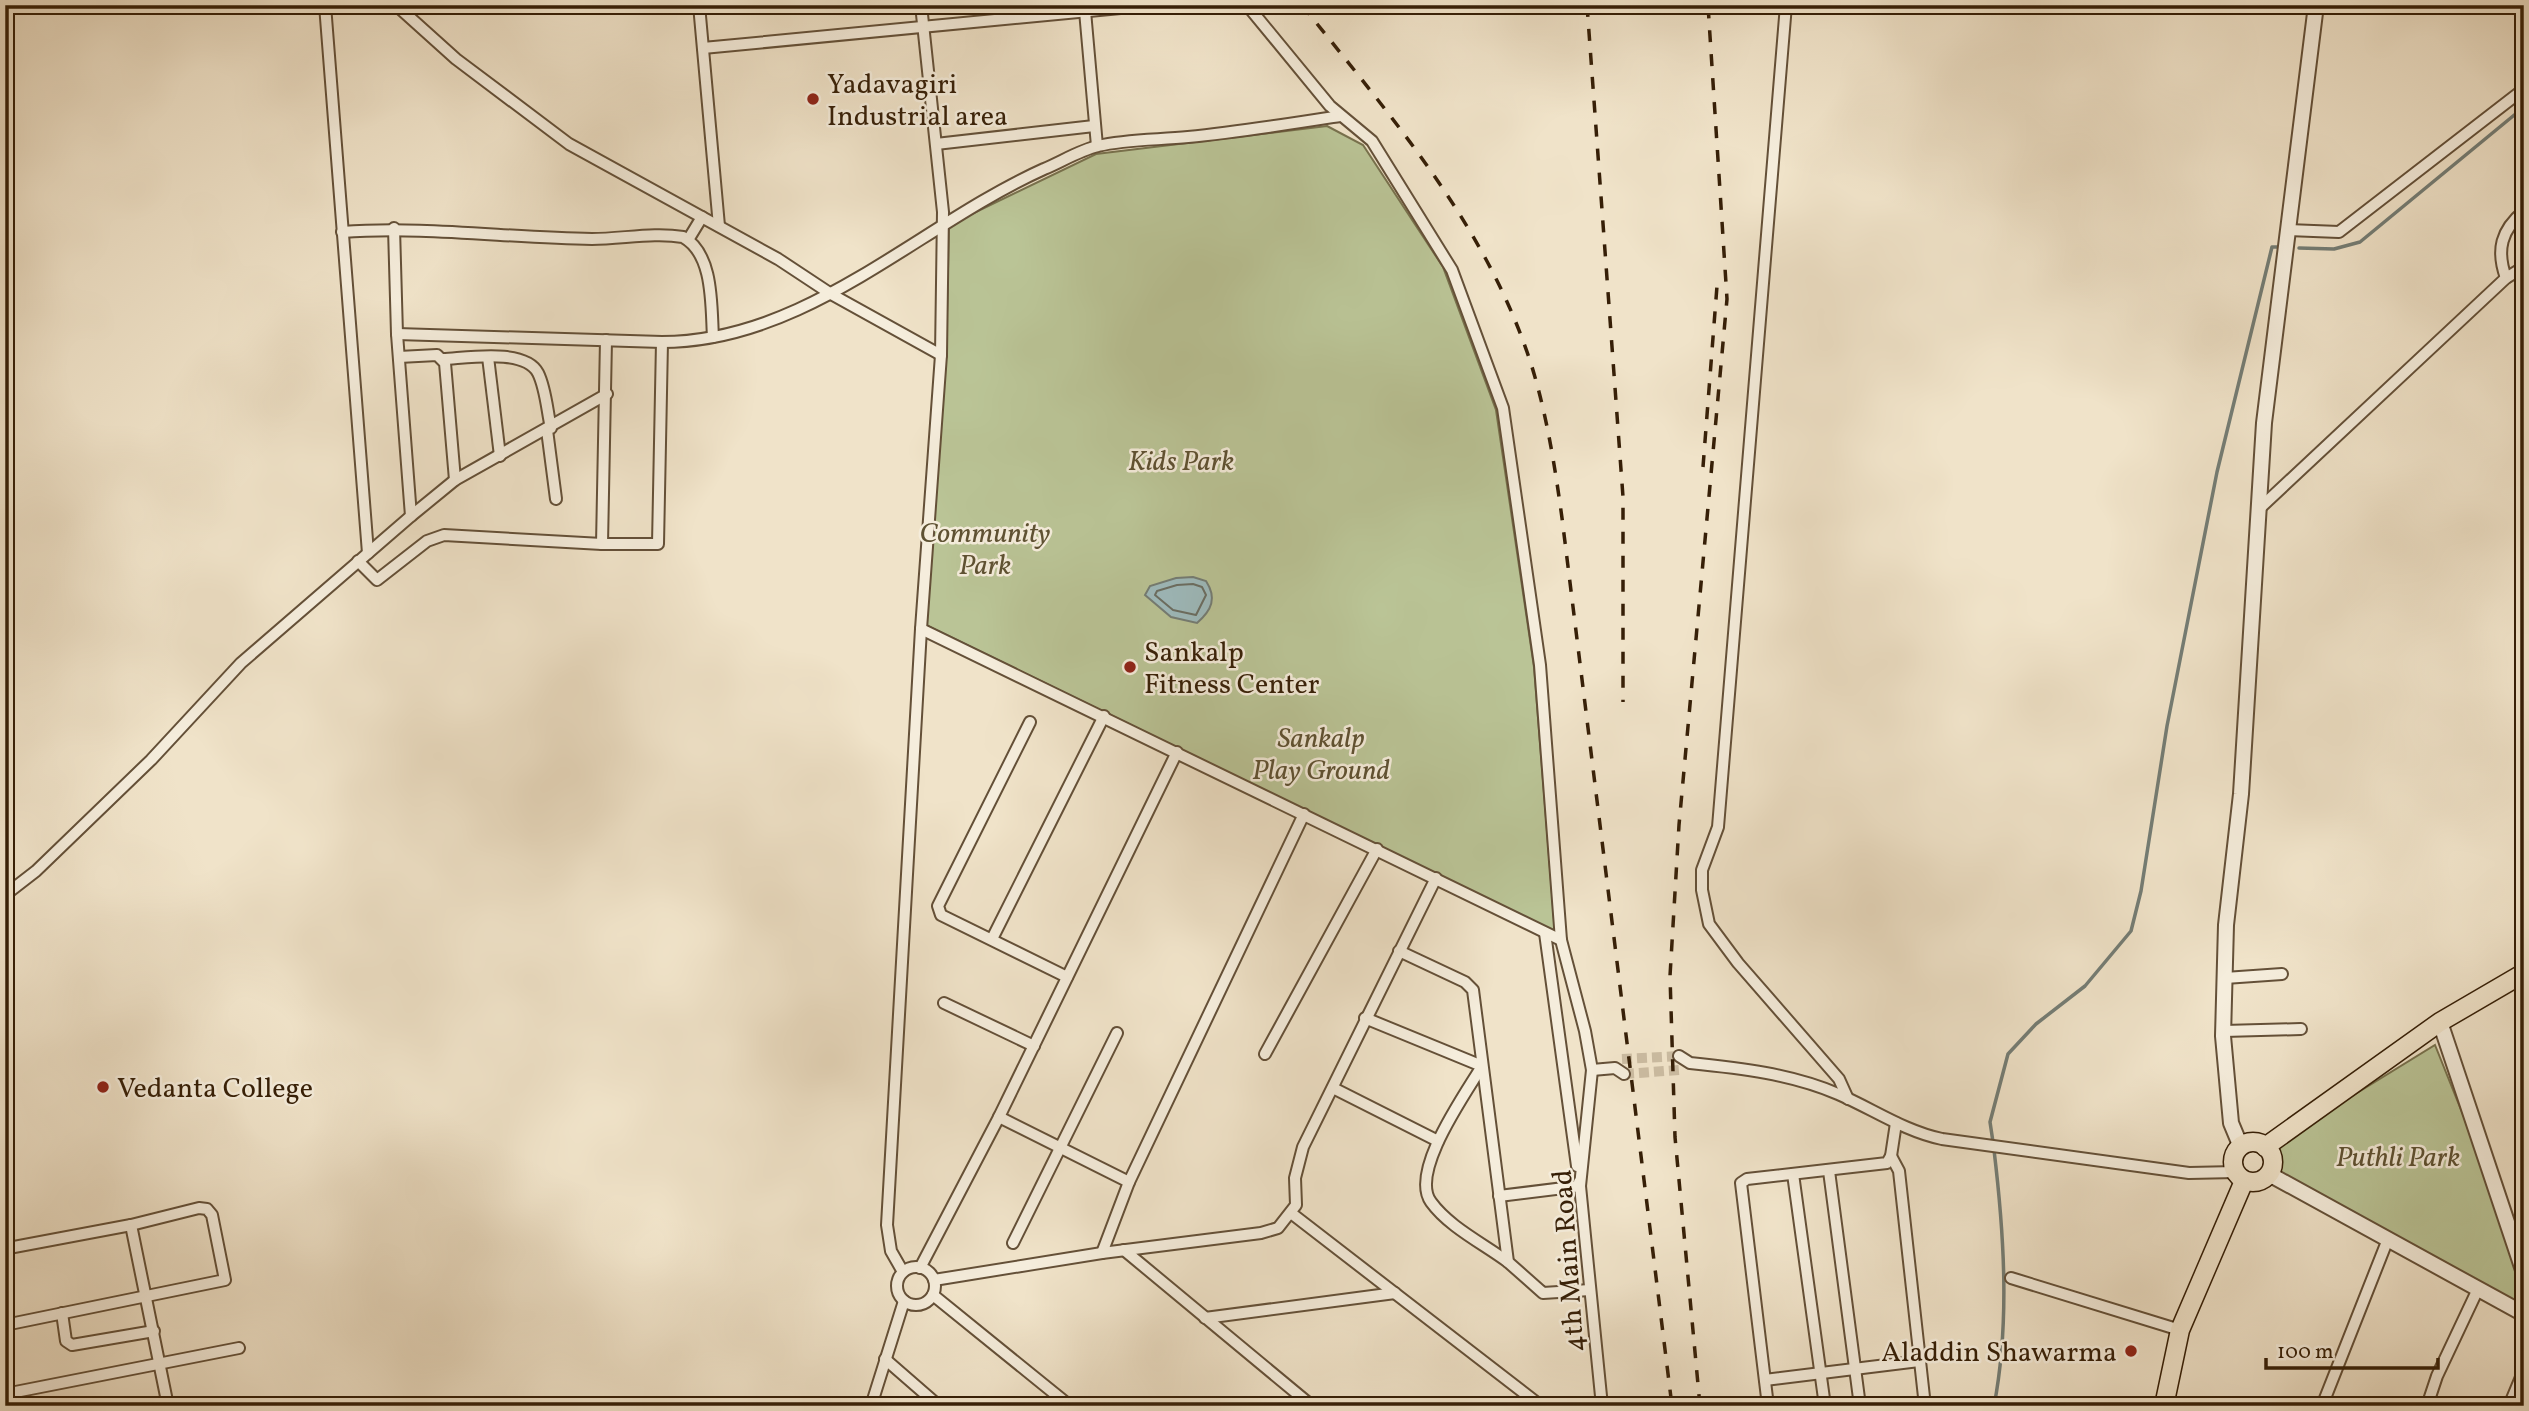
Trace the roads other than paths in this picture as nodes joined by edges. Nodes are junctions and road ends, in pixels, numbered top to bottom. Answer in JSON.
{"nodes":[{"id":1,"x":325,"y":5,"type":"edge"},
{"id":2,"x":397,"y":5,"type":"edge"},
{"id":3,"x":699,"y":5,"type":"edge"},
{"id":4,"x":921,"y":5,"type":"edge"},
{"id":5,"x":1152,"y":5,"type":"edge"},
{"id":6,"x":1247,"y":5,"type":"edge"},
{"id":7,"x":1786,"y":5,"type":"edge"},
{"id":8,"x":2316,"y":5,"type":"edge"},
{"id":9,"x":1085,"y":11,"type":"junction"},
{"id":10,"x":924,"y":26,"type":"junction"},
{"id":11,"x":703,"y":48,"type":"junction"},
{"id":12,"x":2524,"y":89,"type":"edge"},
{"id":13,"x":1340,"y":116,"type":"junction"},
{"id":14,"x":1094,"y":127,"type":"junction"},
{"id":15,"x":936,"y":144,"type":"junction"},
{"id":16,"x":1097,"y":146,"type":"junction"},
{"id":17,"x":2524,"y":211,"type":"edge"},
{"id":18,"x":702,"y":217,"type":"junction"},
{"id":19,"x":943,"y":223,"type":"junction"},
{"id":20,"x":719,"y":226,"type":"junction"},
{"id":21,"x":394,"y":228,"type":"junction"},
{"id":22,"x":2288,"y":230,"type":"junction"},
{"id":23,"x":342,"y":232,"type":"junction"},
{"id":24,"x":688,"y":240,"type":"junction"},
{"id":25,"x":2524,"y":267,"type":"edge"},
{"id":26,"x":2506,"y":278,"type":"junction"},
{"id":27,"x":831,"y":294,"type":"junction"},
{"id":28,"x":397,"y":334,"type":"junction"},
{"id":29,"x":713,"y":337,"type":"junction"},
{"id":30,"x":606,"y":340,"type":"junction"},
{"id":31,"x":662,"y":342,"type":"junction"},
{"id":32,"x":941,"y":355,"type":"junction"},
{"id":33,"x":399,"y":357,"type":"junction"},
{"id":34,"x":488,"y":358,"type":"junction"},
{"id":35,"x":443,"y":359,"type":"junction"},
{"id":36,"x":607,"y":394,"type":"junction"},
{"id":37,"x":549,"y":429,"type":"junction"},
{"id":38,"x":500,"y":456,"type":"junction"},
{"id":39,"x":456,"y":480,"type":"junction"},
{"id":40,"x":556,"y":499,"type":"dead end"},
{"id":41,"x":2259,"y":509,"type":"junction"},
{"id":42,"x":411,"y":516,"type":"junction"},
{"id":43,"x":603,"y":544,"type":"junction"},
{"id":44,"x":368,"y":553,"type":"junction"},
{"id":45,"x":358,"y":561,"type":"junction"},
{"id":46,"x":921,"y":629,"type":"junction"},
{"id":47,"x":1104,"y":716,"type":"junction"},
{"id":48,"x":1030,"y":723,"type":"dead end"},
{"id":49,"x":1177,"y":752,"type":"junction"},
{"id":50,"x":1304,"y":814,"type":"junction"},
{"id":51,"x":1377,"y":849,"type":"junction"},
{"id":52,"x":1436,"y":878,"type":"junction"},
{"id":53,"x":5,"y":895,"type":"edge"},
{"id":54,"x":1545,"y":933,"type":"junction"},
{"id":55,"x":992,"y":939,"type":"junction"},
{"id":56,"x":1561,"y":940,"type":"junction"},
{"id":57,"x":1399,"y":951,"type":"junction"},
{"id":58,"x":2524,"y":973,"type":"edge"},
{"id":59,"x":2282,"y":974,"type":"dead end"},
{"id":60,"x":1068,"y":977,"type":"junction"},
{"id":61,"x":2225,"y":978,"type":"junction"},
{"id":62,"x":944,"y":1003,"type":"dead end"},
{"id":63,"x":1365,"y":1018,"type":"junction"},
{"id":64,"x":2440,"y":1023,"type":"junction"},
{"id":65,"x":2301,"y":1029,"type":"dead end"},
{"id":66,"x":2224,"y":1031,"type":"junction"},
{"id":67,"x":1117,"y":1033,"type":"dead end"},
{"id":68,"x":1034,"y":1046,"type":"junction"},
{"id":69,"x":1265,"y":1054,"type":"dead end"},
{"id":70,"x":1679,"y":1056,"type":"tunnel mouth"},
{"id":71,"x":1690,"y":1063,"type":"junction"},
{"id":72,"x":1482,"y":1066,"type":"junction"},
{"id":73,"x":1620,"y":1067,"type":"tunnel mouth"},
{"id":74,"x":1592,"y":1070,"type":"junction"},
{"id":75,"x":1679,"y":1070,"type":"tunnel mouth"},
{"id":76,"x":1333,"y":1088,"type":"junction"},
{"id":77,"x":1848,"y":1099,"type":"junction"},
{"id":78,"x":999,"y":1118,"type":"junction"},
{"id":79,"x":1896,"y":1123,"type":"junction"},
{"id":80,"x":1438,"y":1141,"type":"junction"},
{"id":81,"x":1060,"y":1146,"type":"junction"},
{"id":82,"x":2241,"y":1147,"type":"junction"},
{"id":83,"x":2265,"y":1147,"type":"junction"},
{"id":84,"x":1891,"y":1156,"type":"junction"},
{"id":85,"x":1829,"y":1171,"type":"junction"},
{"id":86,"x":1793,"y":1174,"type":"junction"},
{"id":87,"x":2269,"y":1174,"type":"junction"},
{"id":88,"x":2240,"y":1176,"type":"junction"},
{"id":89,"x":1129,"y":1182,"type":"junction"},
{"id":90,"x":1580,"y":1186,"type":"junction"},
{"id":91,"x":1499,"y":1196,"type":"junction"},
{"id":92,"x":1291,"y":1213,"type":"junction"},
{"id":93,"x":131,"y":1225,"type":"junction"},
{"id":94,"x":2388,"y":1239,"type":"junction"},
{"id":95,"x":1013,"y":1243,"type":"dead end"},
{"id":96,"x":14,"y":1247,"type":"dead end"},
{"id":97,"x":1124,"y":1250,"type":"junction"},
{"id":98,"x":1102,"y":1253,"type":"junction"},
{"id":99,"x":1508,"y":1262,"type":"junction"},
{"id":100,"x":920,"y":1268,"type":"junction"},
{"id":101,"x":903,"y":1272,"type":"junction"},
{"id":102,"x":2524,"y":1273,"type":"edge"},
{"id":103,"x":2011,"y":1278,"type":"dead end"},
{"id":104,"x":934,"y":1280,"type":"junction"},
{"id":105,"x":2478,"y":1289,"type":"junction"},
{"id":106,"x":1590,"y":1290,"type":"junction"},
{"id":107,"x":1395,"y":1293,"type":"junction"},
{"id":108,"x":146,"y":1294,"type":"junction"},
{"id":109,"x":933,"y":1295,"type":"junction"},
{"id":110,"x":904,"y":1301,"type":"junction"},
{"id":111,"x":62,"y":1313,"type":"junction"},
{"id":112,"x":2524,"y":1314,"type":"edge"},
{"id":113,"x":1205,"y":1318,"type":"junction"},
{"id":114,"x":5,"y":1325,"type":"edge"},
{"id":115,"x":2180,"y":1330,"type":"junction"},
{"id":116,"x":153,"y":1331,"type":"junction"},
{"id":117,"x":239,"y":1348,"type":"dead end"},
{"id":118,"x":886,"y":1359,"type":"junction"},
{"id":119,"x":1919,"y":1361,"type":"junction"},
{"id":120,"x":160,"y":1363,"type":"junction"},
{"id":121,"x":1856,"y":1369,"type":"junction"},
{"id":122,"x":2524,"y":1370,"type":"edge"},
{"id":123,"x":1821,"y":1374,"type":"junction"},
{"id":124,"x":1765,"y":1380,"type":"junction"},
{"id":125,"x":5,"y":1394,"type":"edge"},
{"id":126,"x":168,"y":1406,"type":"edge"},
{"id":127,"x":871,"y":1406,"type":"edge"},
{"id":128,"x":939,"y":1406,"type":"edge"},
{"id":129,"x":1070,"y":1406,"type":"edge"},
{"id":130,"x":1312,"y":1406,"type":"edge"},
{"id":131,"x":1541,"y":1406,"type":"edge"},
{"id":132,"x":1602,"y":1406,"type":"edge"},
{"id":133,"x":1768,"y":1406,"type":"edge"},
{"id":134,"x":1825,"y":1406,"type":"edge"},
{"id":135,"x":1860,"y":1406,"type":"edge"},
{"id":136,"x":1924,"y":1406,"type":"edge"},
{"id":137,"x":2164,"y":1406,"type":"edge"},
{"id":138,"x":2322,"y":1406,"type":"edge"},
{"id":139,"x":2427,"y":1406,"type":"edge"},
{"id":140,"x":2509,"y":1406,"type":"edge"}],
"edges":[{"from":1,"to":23,"type":"street"},
{"from":2,"to":18,"type":"street"},
{"from":3,"to":11,"type":"street"},
{"from":4,"to":10,"type":"street"},
{"from":5,"to":9,"type":"street"},
{"from":6,"to":13,"type":"street","name":"4th Main Road"},
{"from":7,"to":77,"type":"street"},
{"from":8,"to":22,"type":"street"},
{"from":9,"to":10,"type":"street"},
{"from":9,"to":14,"type":"street"},
{"from":10,"to":11,"type":"street"},
{"from":10,"to":15,"type":"street"},
{"from":11,"to":20,"type":"street"},
{"from":12,"to":22,"type":"street"},
{"from":13,"to":16,"type":"street"},
{"from":13,"to":56,"type":"street","name":"4th Main Road"},
{"from":14,"to":15,"type":"street"},
{"from":14,"to":16,"type":"street"},
{"from":15,"to":19,"type":"street"},
{"from":16,"to":19,"type":"street"},
{"from":17,"to":26,"type":"street"},
{"from":18,"to":20,"type":"street"},
{"from":18,"to":24,"type":"street"},
{"from":19,"to":27,"type":"street"},
{"from":19,"to":32,"type":"street"},
{"from":20,"to":27,"type":"street"},
{"from":21,"to":23,"type":"street"},
{"from":21,"to":24,"type":"street"},
{"from":21,"to":28,"type":"street"},
{"from":22,"to":41,"type":"street"},
{"from":23,"to":44,"type":"street"},
{"from":24,"to":29,"type":"street"},
{"from":25,"to":26,"type":"street"},
{"from":26,"to":41,"type":"street"},
{"from":27,"to":29,"type":"street"},
{"from":27,"to":32,"type":"street"},
{"from":28,"to":30,"type":"street"},
{"from":28,"to":33,"type":"street"},
{"from":29,"to":31,"type":"street"},
{"from":30,"to":31,"type":"street"},
{"from":30,"to":36,"type":"street"},
{"from":31,"to":43,"type":"street"},
{"from":32,"to":46,"type":"street"},
{"from":33,"to":35,"type":"street"},
{"from":33,"to":42,"type":"street"},
{"from":34,"to":35,"type":"street"},
{"from":34,"to":37,"type":"street"},
{"from":34,"to":38,"type":"street"},
{"from":35,"to":39,"type":"street"},
{"from":36,"to":37,"type":"street"},
{"from":36,"to":43,"type":"street"},
{"from":37,"to":38,"type":"street"},
{"from":37,"to":40,"type":"street"},
{"from":38,"to":39,"type":"street"},
{"from":39,"to":42,"type":"street"},
{"from":41,"to":61,"type":"street"},
{"from":42,"to":44,"type":"street"},
{"from":43,"to":45,"type":"street"},
{"from":44,"to":45,"type":"street"},
{"from":45,"to":53,"type":"street"},
{"from":46,"to":47,"type":"street"},
{"from":46,"to":101,"type":"street"},
{"from":47,"to":49,"type":"street"},
{"from":47,"to":55,"type":"street"},
{"from":48,"to":55,"type":"street"},
{"from":49,"to":50,"type":"street"},
{"from":49,"to":60,"type":"street"},
{"from":50,"to":51,"type":"street"},
{"from":50,"to":89,"type":"street"},
{"from":51,"to":52,"type":"street"},
{"from":51,"to":69,"type":"street"},
{"from":52,"to":54,"type":"street"},
{"from":52,"to":57,"type":"street"},
{"from":54,"to":56,"type":"street"},
{"from":54,"to":90,"type":"street"},
{"from":55,"to":60,"type":"street"},
{"from":56,"to":74,"type":"street","name":"4th Main Road"},
{"from":57,"to":63,"type":"street"},
{"from":57,"to":72,"type":"street"},
{"from":58,"to":64,"type":"main road"},
{"from":59,"to":61,"type":"street"},
{"from":60,"to":68,"type":"street"},
{"from":61,"to":66,"type":"street"},
{"from":62,"to":68,"type":"street"},
{"from":63,"to":72,"type":"street"},
{"from":63,"to":76,"type":"street"},
{"from":64,"to":83,"type":"main road"},
{"from":64,"to":102,"type":"street"},
{"from":65,"to":66,"type":"street"},
{"from":66,"to":82,"type":"street"},
{"from":67,"to":81,"type":"street"},
{"from":68,"to":78,"type":"street"},
{"from":70,"to":71,"type":"street"},
{"from":71,"to":75,"type":"street"},
{"from":71,"to":77,"type":"street"},
{"from":72,"to":80,"type":"street"},
{"from":72,"to":91,"type":"street"},
{"from":73,"to":74,"type":"street"},
{"from":74,"to":90,"type":"street","name":"4th Main Road"},
{"from":76,"to":80,"type":"street"},
{"from":76,"to":92,"type":"street"},
{"from":77,"to":79,"type":"street"},
{"from":78,"to":81,"type":"street"},
{"from":78,"to":100,"type":"street"},
{"from":79,"to":84,"type":"street"},
{"from":79,"to":88,"type":"street"},
{"from":80,"to":99,"type":"street"},
{"from":81,"to":89,"type":"street"},
{"from":81,"to":95,"type":"street"},
{"from":82,"to":83,"type":"main road"},
{"from":82,"to":88,"type":"main road"},
{"from":83,"to":87,"type":"main road"},
{"from":84,"to":85,"type":"street"},
{"from":84,"to":119,"type":"street"},
{"from":85,"to":86,"type":"street"},
{"from":85,"to":121,"type":"street"},
{"from":86,"to":123,"type":"street"},
{"from":86,"to":124,"type":"street"},
{"from":87,"to":88,"type":"main road"},
{"from":87,"to":94,"type":"street"},
{"from":88,"to":115,"type":"main road"},
{"from":89,"to":98,"type":"street"},
{"from":90,"to":91,"type":"street"},
{"from":90,"to":106,"type":"street","name":"4th Main Road"},
{"from":91,"to":99,"type":"street"},
{"from":92,"to":97,"type":"street"},
{"from":92,"to":107,"type":"street"},
{"from":93,"to":96,"type":"street"},
{"from":93,"to":108,"type":"street"},
{"from":93,"to":108,"type":"street"},
{"from":94,"to":105,"type":"street"},
{"from":94,"to":138,"type":"street"},
{"from":97,"to":98,"type":"street"},
{"from":97,"to":113,"type":"street"},
{"from":98,"to":104,"type":"street"},
{"from":99,"to":106,"type":"street"},
{"from":100,"to":101,"type":"street"},
{"from":100,"to":104,"type":"street"},
{"from":101,"to":110,"type":"street"},
{"from":103,"to":115,"type":"street"},
{"from":104,"to":109,"type":"street"},
{"from":105,"to":112,"type":"street"},
{"from":105,"to":139,"type":"street"},
{"from":106,"to":132,"type":"street","name":"4th Main Road"},
{"from":107,"to":113,"type":"street"},
{"from":107,"to":131,"type":"street"},
{"from":108,"to":111,"type":"street"},
{"from":108,"to":116,"type":"street"},
{"from":109,"to":110,"type":"street"},
{"from":109,"to":129,"type":"street"},
{"from":110,"to":118,"type":"street"},
{"from":111,"to":114,"type":"street"},
{"from":111,"to":116,"type":"street"},
{"from":113,"to":130,"type":"street"},
{"from":115,"to":137,"type":"main road"},
{"from":116,"to":120,"type":"street"},
{"from":117,"to":120,"type":"street"},
{"from":118,"to":127,"type":"street"},
{"from":118,"to":128,"type":"street"},
{"from":119,"to":121,"type":"street"},
{"from":119,"to":136,"type":"street"},
{"from":120,"to":125,"type":"street"},
{"from":120,"to":126,"type":"street"},
{"from":121,"to":123,"type":"street"},
{"from":121,"to":135,"type":"street"},
{"from":122,"to":140,"type":"street"},
{"from":123,"to":124,"type":"street"},
{"from":123,"to":134,"type":"street"},
{"from":124,"to":133,"type":"street"}]}
